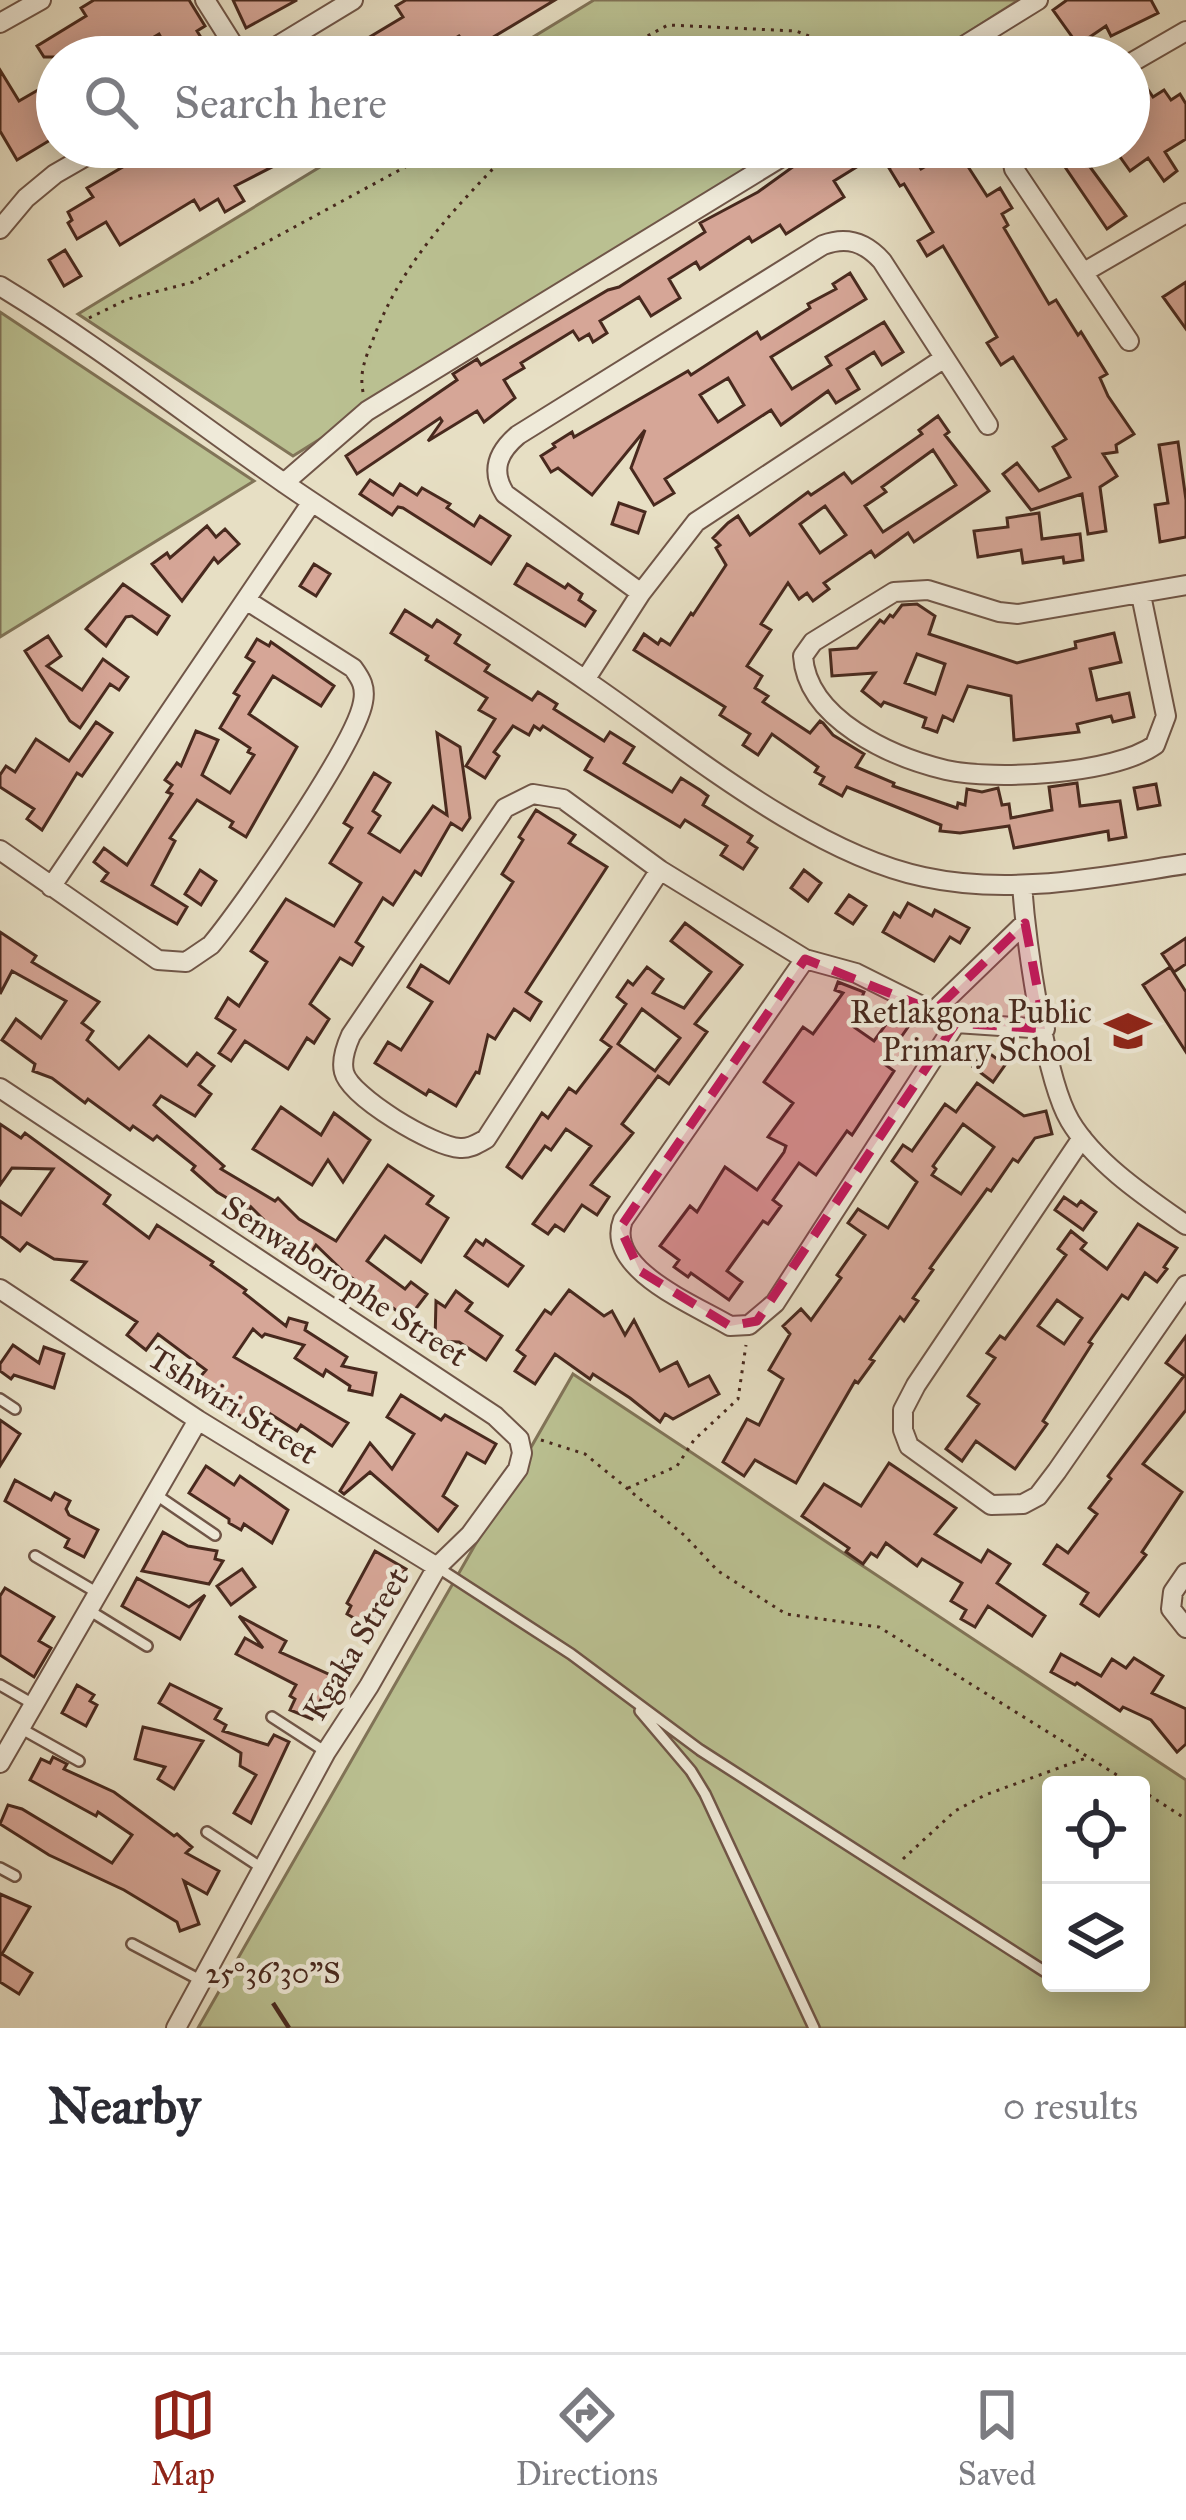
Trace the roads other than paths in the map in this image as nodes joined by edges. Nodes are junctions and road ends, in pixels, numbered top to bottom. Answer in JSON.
{"nodes":[{"id":1,"x":41,"y":0,"type":"edge"},
{"id":2,"x":205,"y":0,"type":"edge"},
{"id":3,"x":353,"y":0,"type":"edge"},
{"id":4,"x":1038,"y":0,"type":"edge"},
{"id":5,"x":0,"y":23,"type":"edge"},
{"id":6,"x":1186,"y":31,"type":"edge"},
{"id":7,"x":228,"y":36,"type":"edge"},
{"id":8,"x":294,"y":36,"type":"edge"},
{"id":9,"x":980,"y":36,"type":"edge"},
{"id":10,"x":1150,"y":52,"type":"edge"},
{"id":11,"x":65,"y":168,"type":"edge"},
{"id":12,"x":764,"y":168,"type":"edge"},
{"id":13,"x":1014,"y":168,"type":"edge"},
{"id":14,"x":1186,"y":213,"type":"edge"},
{"id":15,"x":0,"y":229,"type":"edge"},
{"id":16,"x":1086,"y":272,"type":"junction"},
{"id":17,"x":0,"y":286,"type":"edge"},
{"id":18,"x":1129,"y":340,"type":"dead end"},
{"id":19,"x":943,"y":359,"type":"junction"},
{"id":20,"x":988,"y":425,"type":"dead end"},
{"id":21,"x":284,"y":482,"type":"junction"},
{"id":22,"x":312,"y":502,"type":"junction"},
{"id":23,"x":1186,"y":585,"type":"edge"},
{"id":24,"x":641,"y":593,"type":"junction"},
{"id":25,"x":1141,"y":595,"type":"junction"},
{"id":26,"x":246,"y":601,"type":"junction"},
{"id":27,"x":586,"y":680,"type":"junction"},
{"id":28,"x":0,"y":850,"type":"edge"},
{"id":29,"x":1186,"y":864,"type":"edge"},
{"id":30,"x":660,"y":871,"type":"junction"},
{"id":31,"x":1022,"y":885,"type":"junction"},
{"id":32,"x":51,"y":886,"type":"junction"},
{"id":33,"x":1025,"y":923,"type":"junction"},
{"id":34,"x":805,"y":959,"type":"junction"},
{"id":35,"x":934,"y":1011,"type":"junction"},
{"id":36,"x":956,"y":1023,"type":"junction"},
{"id":37,"x":1045,"y":1029,"type":"junction"},
{"id":38,"x":0,"y":1088,"type":"edge"},
{"id":39,"x":1082,"y":1138,"type":"junction"},
{"id":40,"x":1186,"y":1225,"type":"edge"},
{"id":41,"x":1186,"y":1285,"type":"edge"},
{"id":42,"x":0,"y":1289,"type":"edge"},
{"id":43,"x":0,"y":1399,"type":"edge"},
{"id":44,"x":15,"y":1409,"type":"dead end"},
{"id":45,"x":199,"y":1420,"type":"junction"},
{"id":46,"x":155,"y":1494,"type":"junction"},
{"id":47,"x":215,"y":1535,"type":"dead end"},
{"id":48,"x":35,"y":1556,"type":"dead end"},
{"id":49,"x":436,"y":1567,"type":"junction"},
{"id":50,"x":1186,"y":1573,"type":"edge"},
{"id":51,"x":92,"y":1600,"type":"junction"},
{"id":52,"x":1186,"y":1628,"type":"edge"},
{"id":53,"x":147,"y":1646,"type":"dead end"},
{"id":54,"x":0,"y":1685,"type":"edge"},
{"id":55,"x":629,"y":1698,"type":"junction"},
{"id":56,"x":33,"y":1704,"type":"junction"},
{"id":57,"x":272,"y":1717,"type":"dead end"},
{"id":58,"x":20,"y":1728,"type":"junction"},
{"id":59,"x":326,"y":1752,"type":"junction"},
{"id":60,"x":79,"y":1761,"type":"dead end"},
{"id":61,"x":0,"y":1763,"type":"edge"},
{"id":62,"x":206,"y":1832,"type":"dead end"},
{"id":63,"x":0,"y":1868,"type":"edge"},
{"id":64,"x":263,"y":1869,"type":"junction"},
{"id":65,"x":15,"y":1876,"type":"dead end"},
{"id":66,"x":132,"y":1944,"type":"dead end"},
{"id":67,"x":1042,"y":1970,"type":"edge"},
{"id":68,"x":202,"y":1981,"type":"junction"},
{"id":69,"x":176,"y":2028,"type":"edge"},
{"id":70,"x":814,"y":2028,"type":"edge"}],
"edges":[{"from":1,"to":5,"type":"street"},
{"from":2,"to":7,"type":"street"},
{"from":3,"to":8,"type":"street"},
{"from":4,"to":9,"type":"street"},
{"from":6,"to":10,"type":"street"},
{"from":11,"to":15,"type":"street"},
{"from":12,"to":21,"type":"street"},
{"from":13,"to":16,"type":"street"},
{"from":14,"to":16,"type":"street"},
{"from":16,"to":18,"type":"street"},
{"from":17,"to":21,"type":"street"},
{"from":19,"to":20,"type":"street"},
{"from":19,"to":24,"type":"street"},
{"from":19,"to":24,"type":"street"},
{"from":21,"to":22,"type":"street"},
{"from":22,"to":26,"type":"street"},
{"from":22,"to":27,"type":"street"},
{"from":23,"to":25,"type":"street"},
{"from":24,"to":27,"type":"street"},
{"from":25,"to":25,"type":"street"},
{"from":26,"to":32,"type":"street"},
{"from":26,"to":32,"type":"street"},
{"from":27,"to":31,"type":"street"},
{"from":28,"to":32,"type":"street"},
{"from":29,"to":31,"type":"street"},
{"from":30,"to":30,"type":"street"},
{"from":30,"to":34,"type":"street"},
{"from":31,"to":33,"type":"street"},
{"from":33,"to":35,"type":"street"},
{"from":33,"to":37,"type":"street"},
{"from":34,"to":35,"type":"street"},
{"from":34,"to":36,"type":"street"},
{"from":35,"to":36,"type":"street"},
{"from":36,"to":37,"type":"street"},
{"from":37,"to":39,"type":"street"},
{"from":38,"to":49,"type":"street","name":"Senwaborophe Street"},
{"from":39,"to":40,"type":"street"},
{"from":39,"to":41,"type":"street"},
{"from":42,"to":45,"type":"street","name":"Tshwiri Street"},
{"from":43,"to":44,"type":"lane"},
{"from":45,"to":46,"type":"street"},
{"from":45,"to":49,"type":"street","name":"Tshwiri Street"},
{"from":46,"to":47,"type":"lane"},
{"from":46,"to":51,"type":"street"},
{"from":48,"to":51,"type":"lane"},
{"from":49,"to":55,"type":"lane"},
{"from":49,"to":59,"type":"street","name":"Kgaka Street"},
{"from":50,"to":52,"type":"street"},
{"from":51,"to":53,"type":"lane"},
{"from":51,"to":56,"type":"street"},
{"from":54,"to":56,"type":"lane"},
{"from":55,"to":67,"type":"lane"},
{"from":55,"to":70,"type":"lane"},
{"from":56,"to":58,"type":"street"},
{"from":57,"to":59,"type":"lane","name":"Kgaka Street"},
{"from":58,"to":60,"type":"lane"},
{"from":58,"to":61,"type":"street"},
{"from":59,"to":64,"type":"street","name":"Kgaka Street"},
{"from":62,"to":64,"type":"lane"},
{"from":63,"to":65,"type":"lane"},
{"from":64,"to":68,"type":"street","name":"Kgaka Street"},
{"from":66,"to":68,"type":"lane"},
{"from":68,"to":69,"type":"street","name":"Kgaka Street"}]}
